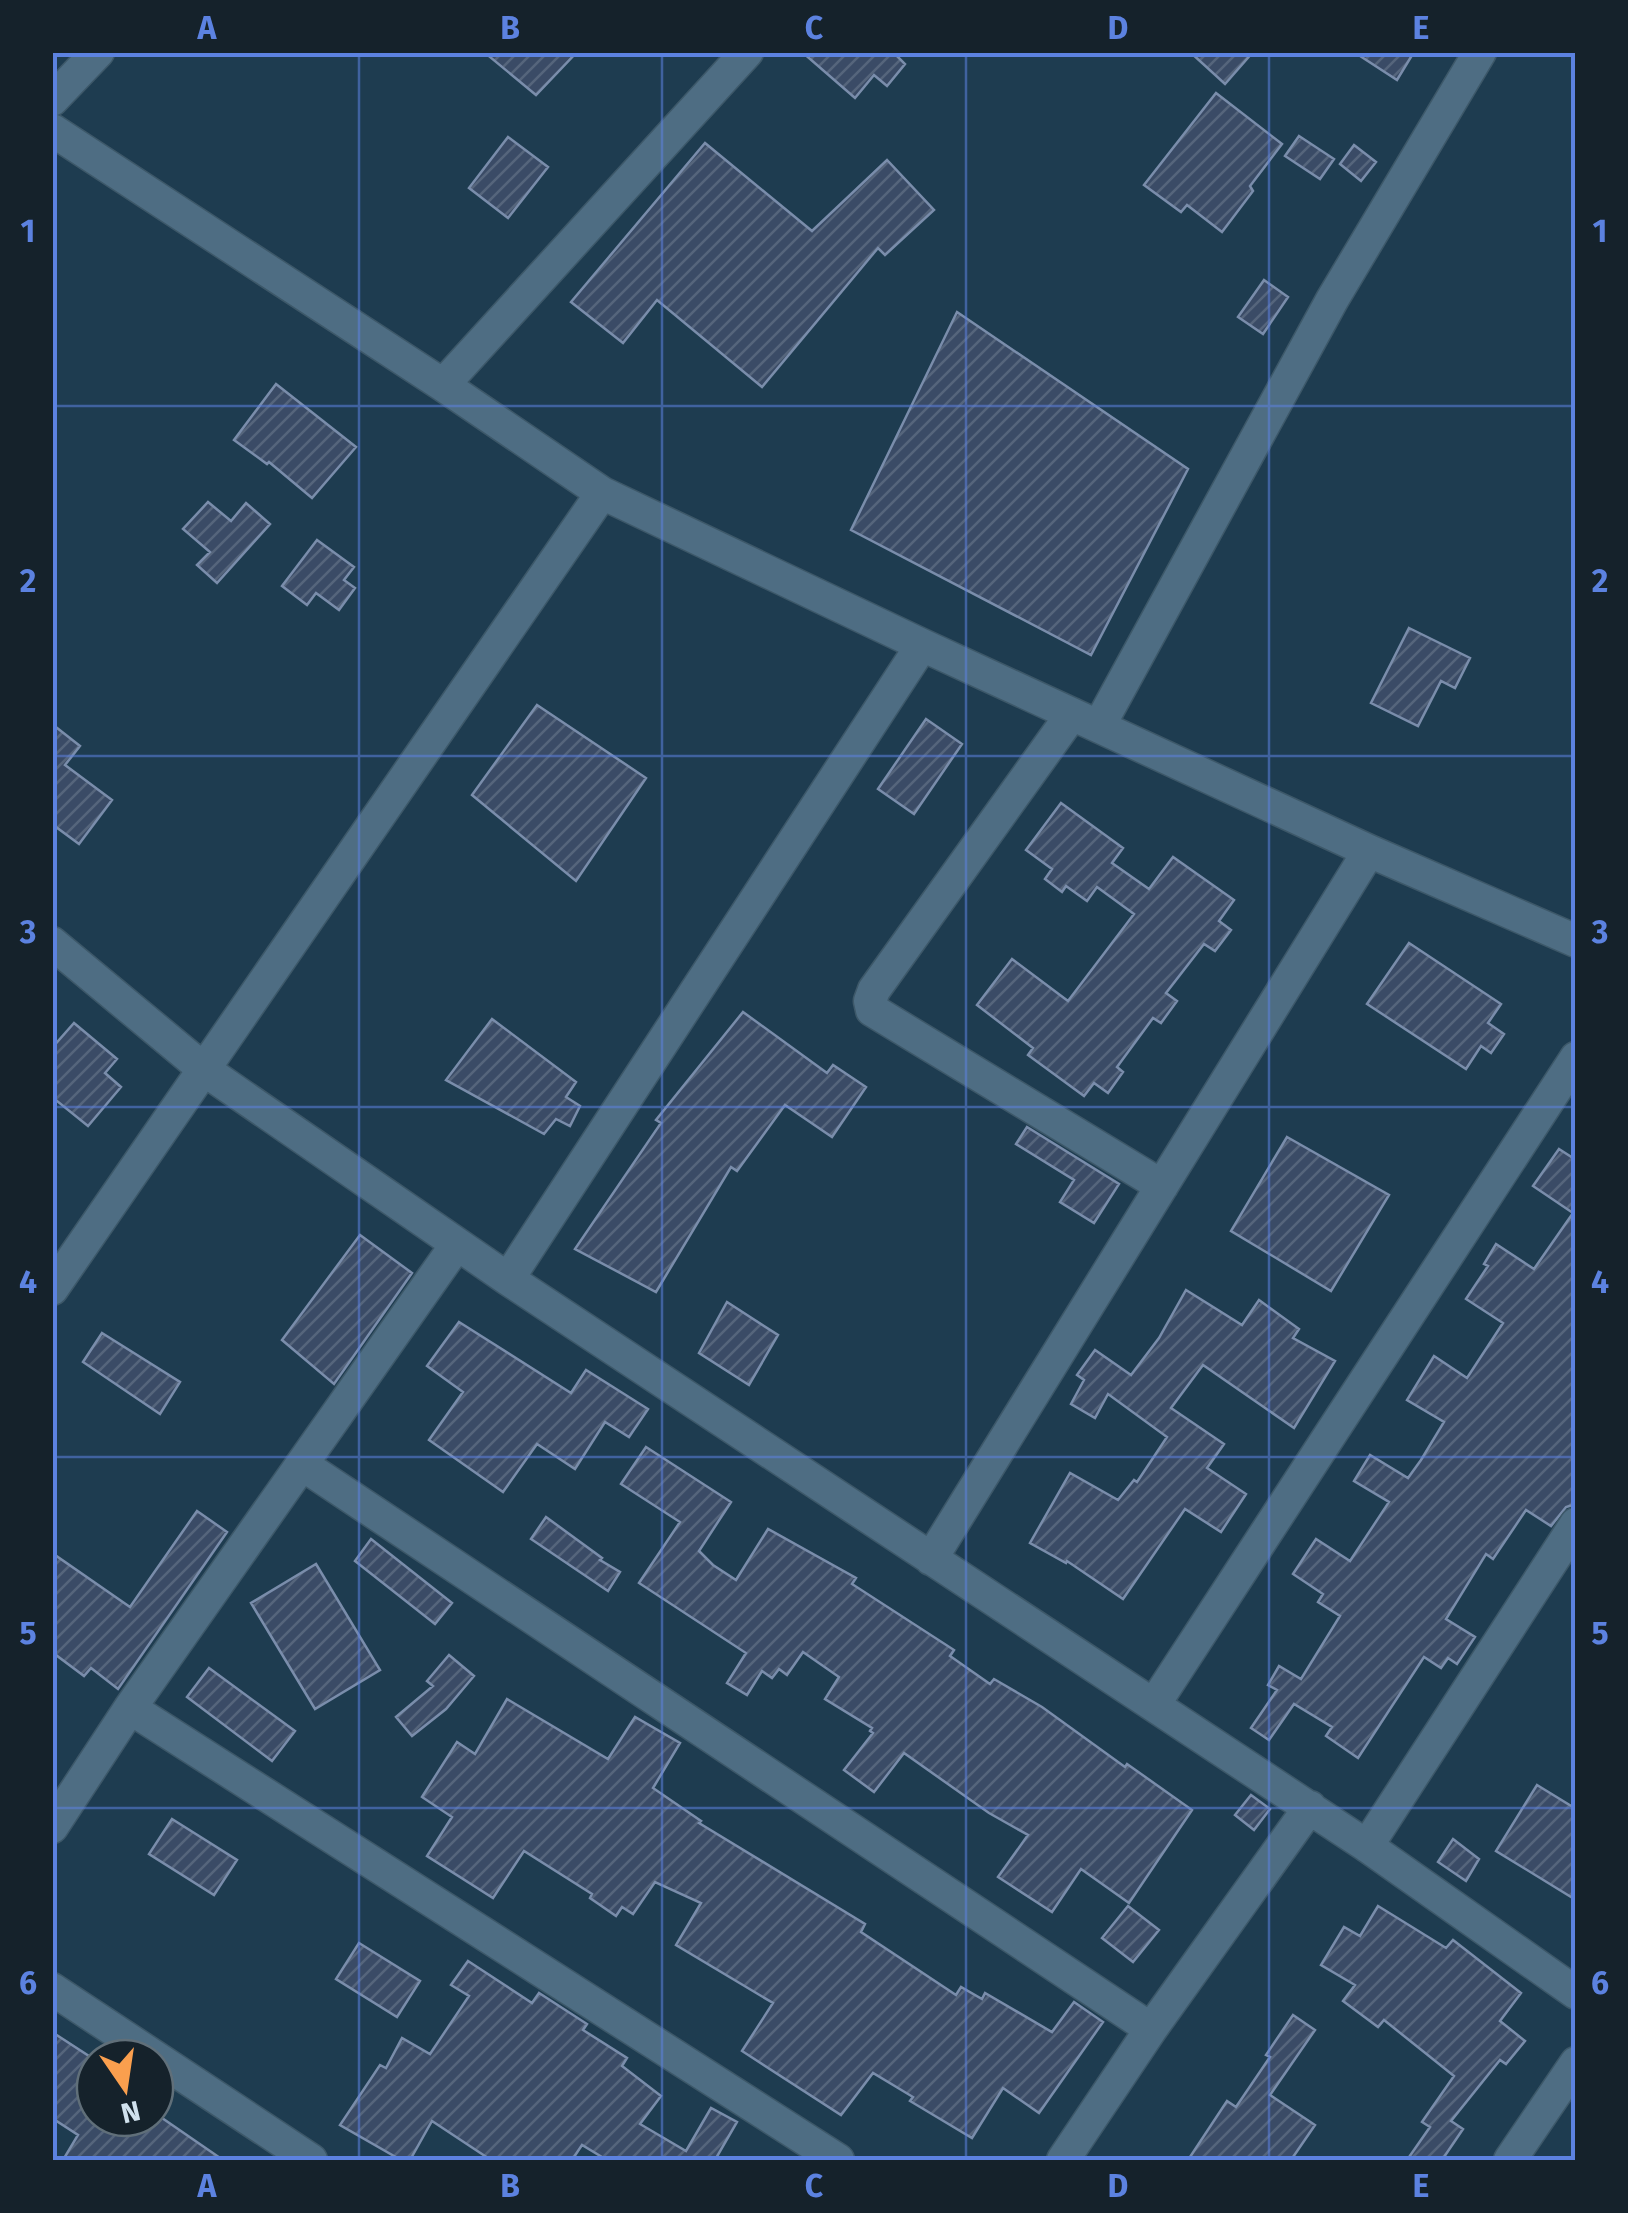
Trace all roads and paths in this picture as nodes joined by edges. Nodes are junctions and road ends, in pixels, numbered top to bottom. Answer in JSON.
{"nodes":[{"id":1,"x":98,"y":52,"type":"edge"},
{"id":2,"x":747,"y":52,"type":"edge"},
{"id":3,"x":1480,"y":52,"type":"edge"},
{"id":4,"x":52,"y":100,"type":"edge"},
{"id":5,"x":52,"y":130,"type":"edge"},
{"id":6,"x":443,"y":385,"type":"junction"},
{"id":7,"x":602,"y":493,"type":"junction"},
{"id":8,"x":922,"y":646,"type":"junction"},
{"id":9,"x":1086,"y":720,"type":"junction"},
{"id":10,"x":1369,"y":851,"type":"junction"},
{"id":11,"x":1576,"y":941,"type":"edge"},
{"id":12,"x":52,"y":943,"type":"edge"},
{"id":13,"x":1576,"y":1058,"type":"edge"},
{"id":14,"x":206,"y":1071,"type":"junction"},
{"id":15,"x":1162,"y":1186,"type":"junction"},
{"id":16,"x":457,"y":1244,"type":"junction"},
{"id":17,"x":508,"y":1279,"type":"junction"},
{"id":18,"x":52,"y":1288,"type":"edge"},
{"id":19,"x":303,"y":1465,"type":"junction"},
{"id":20,"x":1576,"y":1524,"type":"edge"},
{"id":21,"x":930,"y":1559,"type":"junction"},
{"id":22,"x":1155,"y":1703,"type":"junction"},
{"id":23,"x":130,"y":1708,"type":"junction"},
{"id":24,"x":1310,"y":1808,"type":"junction"},
{"id":25,"x":52,"y":1827,"type":"edge"},
{"id":26,"x":1367,"y":1846,"type":"junction"},
{"id":27,"x":52,"y":1989,"type":"edge"},
{"id":28,"x":1576,"y":1993,"type":"edge"},
{"id":29,"x":1151,"y":2030,"type":"junction"},
{"id":30,"x":1576,"y":2064,"type":"edge"},
{"id":31,"x":310,"y":2160,"type":"edge"},
{"id":32,"x":838,"y":2160,"type":"edge"},
{"id":33,"x":1063,"y":2160,"type":"edge"},
{"id":34,"x":1510,"y":2160,"type":"edge"}],
"edges":[{"from":1,"to":4,"type":"street"},
{"from":2,"to":6,"type":"street"},
{"from":3,"to":9,"type":"street"},
{"from":5,"to":6,"type":"street"},
{"from":6,"to":7,"type":"street"},
{"from":7,"to":8,"type":"street"},
{"from":7,"to":14,"type":"street"},
{"from":8,"to":9,"type":"street"},
{"from":8,"to":17,"type":"street"},
{"from":9,"to":10,"type":"street"},
{"from":9,"to":15,"type":"street"},
{"from":10,"to":11,"type":"street"},
{"from":10,"to":15,"type":"street"},
{"from":12,"to":14,"type":"street"},
{"from":13,"to":22,"type":"street"},
{"from":14,"to":16,"type":"street"},
{"from":14,"to":18,"type":"street"},
{"from":15,"to":21,"type":"street"},
{"from":16,"to":17,"type":"street"},
{"from":16,"to":19,"type":"street"},
{"from":17,"to":21,"type":"street"},
{"from":19,"to":23,"type":"street"},
{"from":19,"to":29,"type":"street"},
{"from":20,"to":26,"type":"street"},
{"from":21,"to":22,"type":"street"},
{"from":22,"to":24,"type":"street"},
{"from":23,"to":25,"type":"street"},
{"from":23,"to":32,"type":"street"},
{"from":24,"to":26,"type":"street"},
{"from":24,"to":29,"type":"street"},
{"from":26,"to":28,"type":"street"},
{"from":27,"to":31,"type":"street"},
{"from":29,"to":33,"type":"street"},
{"from":30,"to":34,"type":"street"}]}
